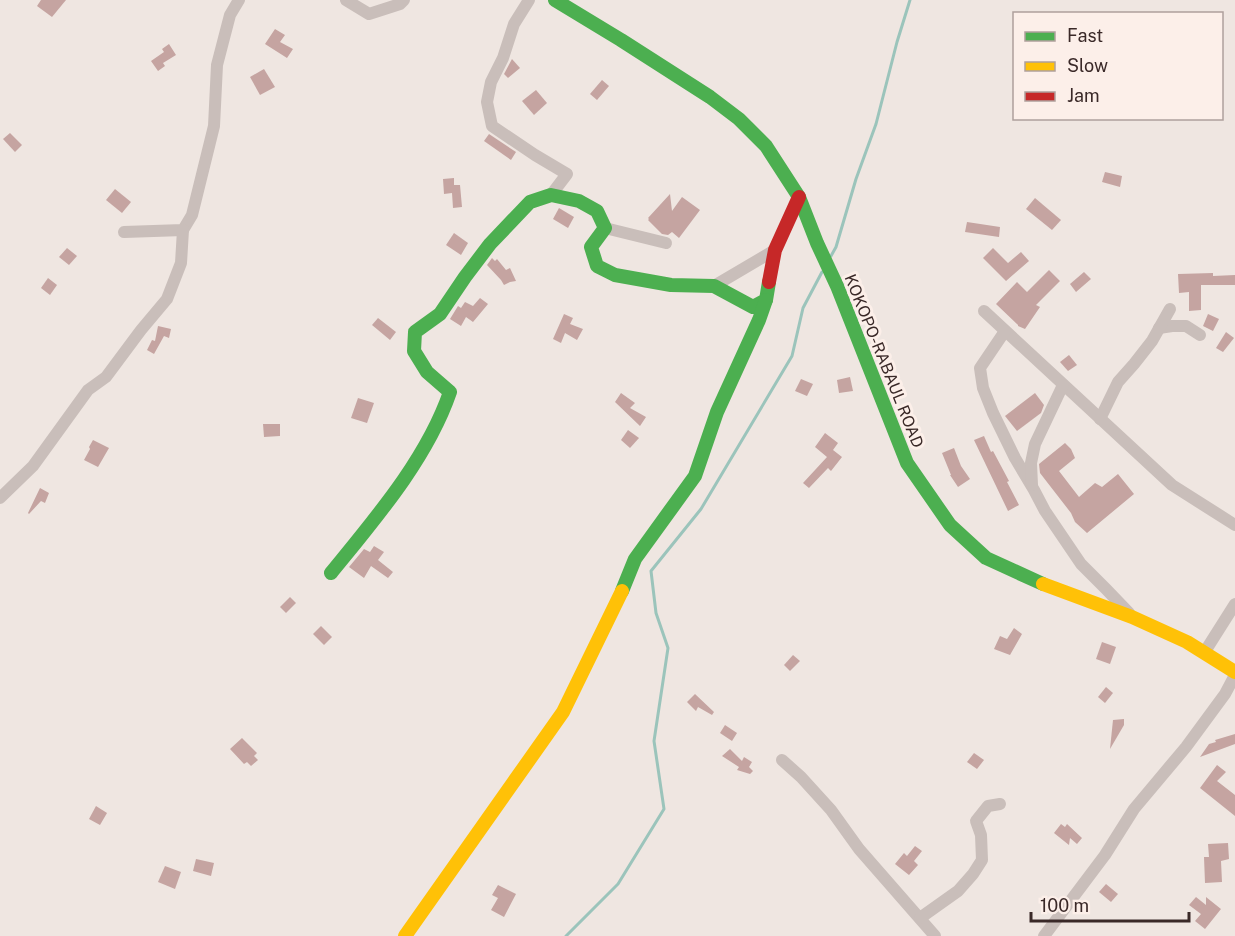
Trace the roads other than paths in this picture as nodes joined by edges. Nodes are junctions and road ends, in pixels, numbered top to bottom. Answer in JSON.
{"nodes":[{"id":1,"x":239,"y":0,"type":"edge"},
{"id":2,"x":346,"y":0,"type":"edge"},
{"id":3,"x":404,"y":0,"type":"edge"},
{"id":4,"x":529,"y":0,"type":"edge"},
{"id":5,"x":555,"y":0,"type":"edge"},
{"id":6,"x":551,"y":195,"type":"junction"},
{"id":7,"x":799,"y":197,"type":"junction"},
{"id":8,"x":605,"y":228,"type":"junction"},
{"id":9,"x":183,"y":230,"type":"junction"},
{"id":10,"x":124,"y":232,"type":"dead end"},
{"id":11,"x":666,"y":243,"type":"dead end"},
{"id":12,"x":775,"y":250,"type":"junction"},
{"id":13,"x":714,"y":286,"type":"junction"},
{"id":14,"x":766,"y":300,"type":"junction"},
{"id":15,"x":1170,"y":309,"type":"dead end"},
{"id":16,"x":984,"y":311,"type":"dead end"},
{"id":17,"x":1159,"y":328,"type":"junction"},
{"id":18,"x":1005,"y":332,"type":"junction"},
{"id":19,"x":1200,"y":335,"type":"dead end"},
{"id":20,"x":1063,"y":385,"type":"junction"},
{"id":21,"x":1100,"y":419,"type":"junction"},
{"id":22,"x":1032,"y":486,"type":"junction"},
{"id":23,"x":0,"y":498,"type":"edge"},
{"id":24,"x":1235,"y":525,"type":"edge"},
{"id":25,"x":331,"y":573,"type":"dead end"},
{"id":26,"x":1235,"y":604,"type":"edge"},
{"id":27,"x":1132,"y":617,"type":"junction"},
{"id":28,"x":1204,"y":653,"type":"junction"},
{"id":29,"x":1235,"y":673,"type":"edge"},
{"id":30,"x":782,"y":760,"type":"dead end"},
{"id":31,"x":1000,"y":804,"type":"dead end"},
{"id":32,"x":920,"y":918,"type":"junction"},
{"id":33,"x":405,"y":936,"type":"edge"},
{"id":34,"x":935,"y":936,"type":"edge"},
{"id":35,"x":1044,"y":936,"type":"edge"}],
"edges":[{"from":1,"to":9,"type":"street"},
{"from":2,"to":3,"type":"street"},
{"from":4,"to":6,"type":"street"},
{"from":5,"to":7,"type":"street","name":"KOKOPO-RABAUL ROAD"},
{"from":6,"to":8,"type":"street"},
{"from":6,"to":25,"type":"street"},
{"from":7,"to":12,"type":"street"},
{"from":7,"to":27,"type":"street","name":"KOKOPO-RABAUL ROAD"},
{"from":8,"to":11,"type":"street"},
{"from":8,"to":13,"type":"street"},
{"from":9,"to":10,"type":"street"},
{"from":9,"to":23,"type":"street"},
{"from":12,"to":13,"type":"street"},
{"from":12,"to":14,"type":"street"},
{"from":13,"to":14,"type":"street"},
{"from":14,"to":33,"type":"street"},
{"from":15,"to":17,"type":"street"},
{"from":16,"to":18,"type":"street"},
{"from":17,"to":19,"type":"street"},
{"from":17,"to":21,"type":"street"},
{"from":18,"to":20,"type":"street"},
{"from":18,"to":22,"type":"street"},
{"from":20,"to":21,"type":"street"},
{"from":20,"to":22,"type":"street"},
{"from":21,"to":24,"type":"street"},
{"from":22,"to":27,"type":"street"},
{"from":26,"to":28,"type":"street"},
{"from":27,"to":28,"type":"street","name":"KOKOPO-RABAUL ROAD"},
{"from":28,"to":29,"type":"street","name":"KOKOPO-RABAUL ROAD"},
{"from":29,"to":35,"type":"street"},
{"from":30,"to":32,"type":"street"},
{"from":31,"to":32,"type":"street"},
{"from":32,"to":34,"type":"street"}]}
